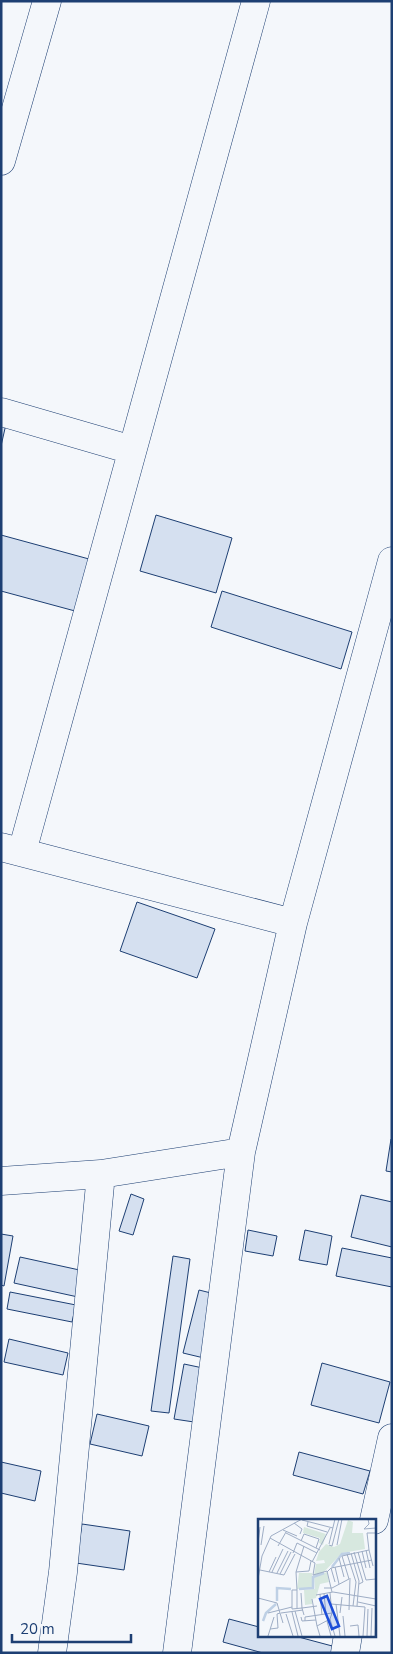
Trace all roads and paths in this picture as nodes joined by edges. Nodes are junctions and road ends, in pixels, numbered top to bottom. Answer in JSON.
{"nodes":[{"id":1,"x":47,"y":1,"type":"edge"},
{"id":2,"x":256,"y":1,"type":"edge"},
{"id":3,"x":1,"y":161,"type":"edge"},
{"id":4,"x":1,"y":412,"type":"edge"},
{"id":5,"x":132,"y":450,"type":"junction"},
{"id":6,"x":392,"y":561,"type":"edge"},
{"id":7,"x":12,"y":849,"type":"edge"},
{"id":8,"x":293,"y":924,"type":"junction"},
{"id":9,"x":241,"y":1152,"type":"junction"},
{"id":10,"x":101,"y":1174,"type":"junction"},
{"id":11,"x":1,"y":1181,"type":"edge"},
{"id":12,"x":392,"y":1438,"type":"edge"},
{"id":13,"x":374,"y":1519,"type":"edge"},
{"id":14,"x":348,"y":1636,"type":"edge"},
{"id":15,"x":52,"y":1653,"type":"edge"},
{"id":16,"x":177,"y":1653,"type":"edge"},
{"id":17,"x":345,"y":1653,"type":"edge"}],
"edges":[{"from":1,"to":3,"type":"street"},
{"from":2,"to":5,"type":"street"},
{"from":4,"to":5,"type":"street"},
{"from":5,"to":7,"type":"street"},
{"from":6,"to":8,"type":"street"},
{"from":7,"to":8,"type":"street"},
{"from":8,"to":9,"type":"street"},
{"from":9,"to":10,"type":"street"},
{"from":9,"to":16,"type":"street"},
{"from":10,"to":11,"type":"street"},
{"from":10,"to":15,"type":"street"},
{"from":12,"to":13,"type":"street"},
{"from":14,"to":17,"type":"street"}]}
